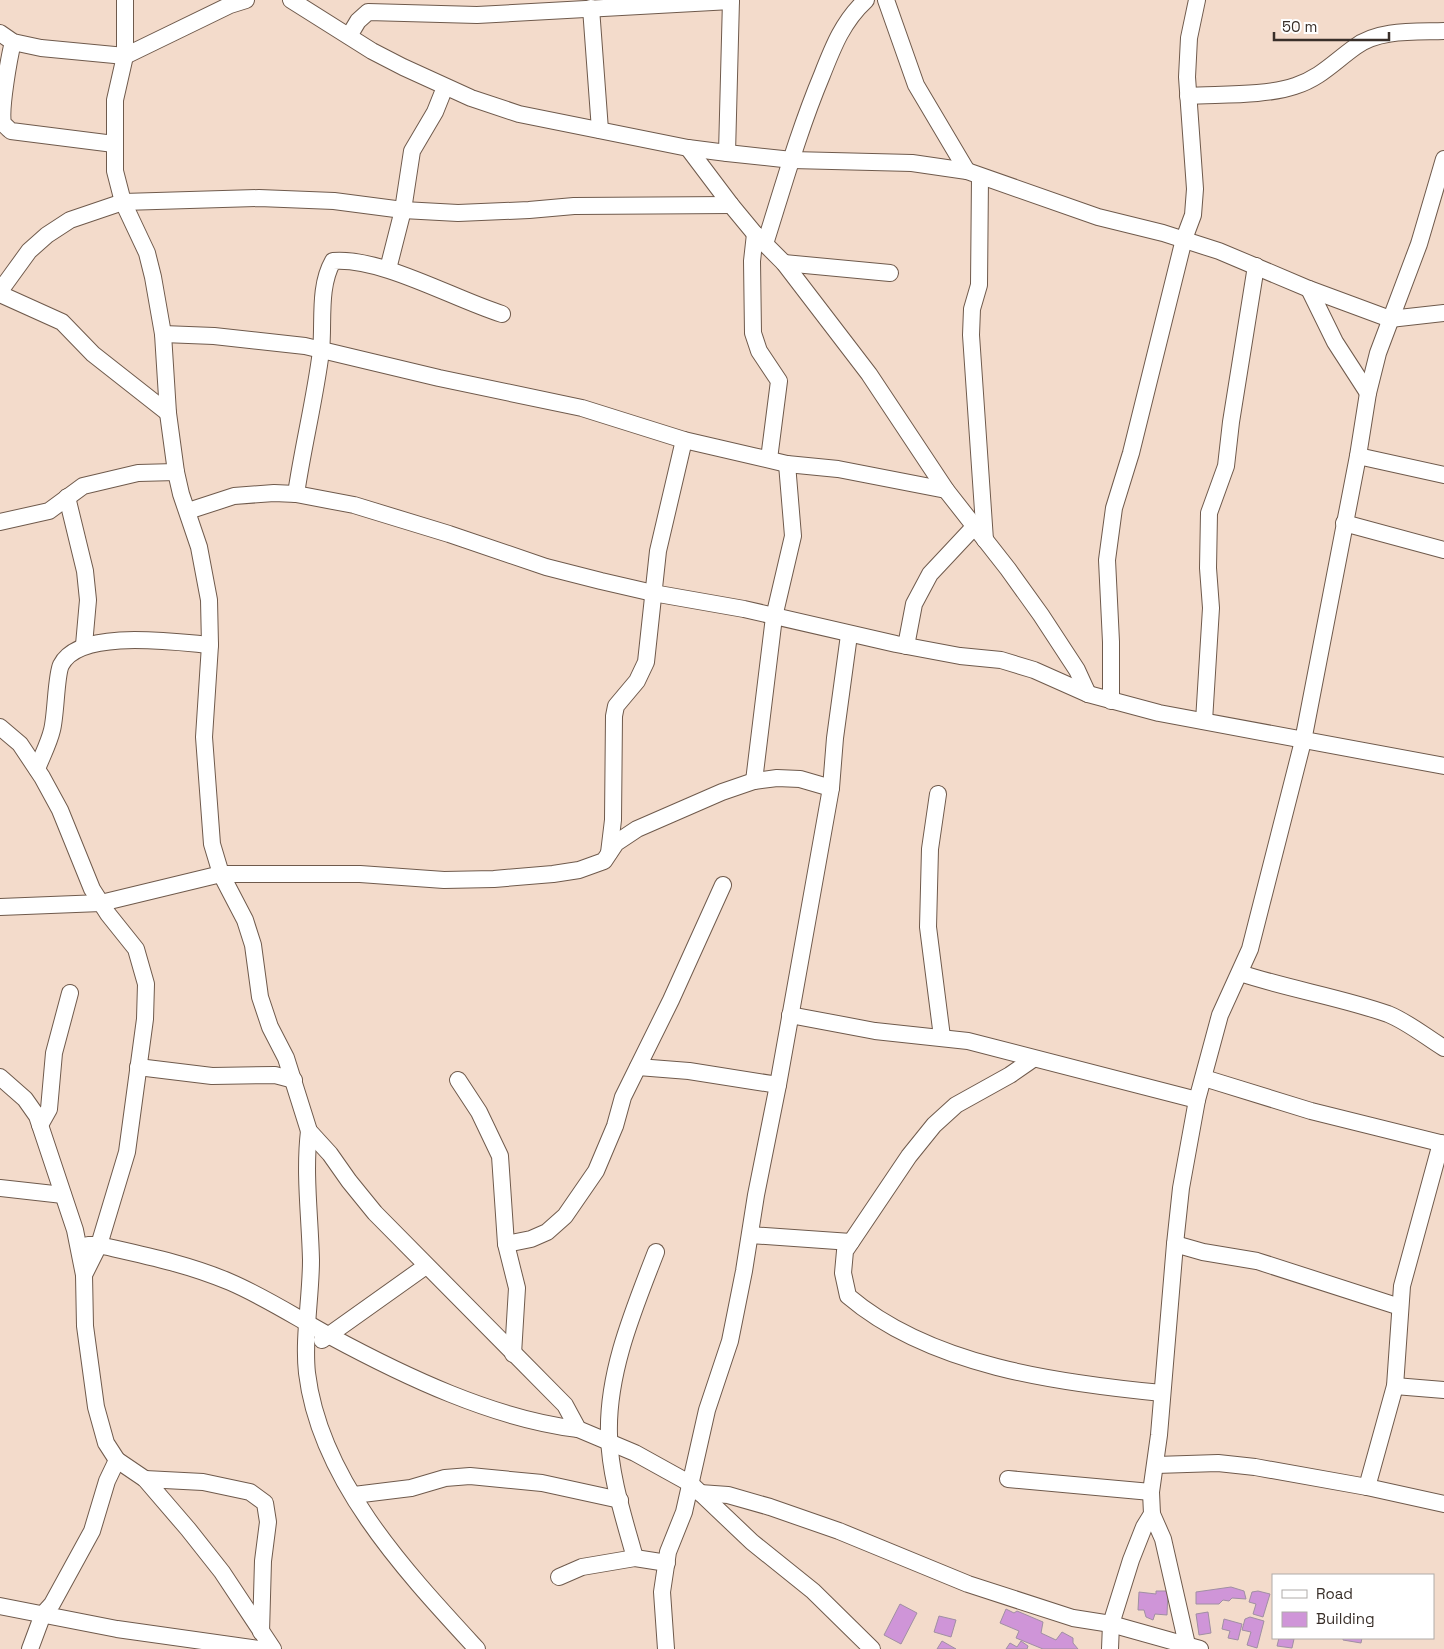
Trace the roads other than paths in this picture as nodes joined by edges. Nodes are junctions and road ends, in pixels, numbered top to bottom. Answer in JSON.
{"nodes":[{"id":1,"x":125,"y":0,"type":"edge"},
{"id":2,"x":246,"y":0,"type":"edge"},
{"id":3,"x":291,"y":0,"type":"edge"},
{"id":4,"x":866,"y":0,"type":"edge"},
{"id":5,"x":886,"y":0,"type":"edge"},
{"id":6,"x":1197,"y":0,"type":"edge"},
{"id":7,"x":731,"y":1,"type":"edge"},
{"id":8,"x":591,"y":8,"type":"junction"},
{"id":9,"x":1444,"y":31,"type":"edge"},
{"id":10,"x":349,"y":36,"type":"junction"},
{"id":11,"x":6,"y":38,"type":"edge"},
{"id":12,"x":124,"y":56,"type":"junction"},
{"id":13,"x":446,"y":87,"type":"junction"},
{"id":14,"x":1188,"y":96,"type":"junction"},
{"id":15,"x":600,"y":130,"type":"junction"},
{"id":16,"x":114,"y":144,"type":"junction"},
{"id":17,"x":688,"y":148,"type":"junction"},
{"id":18,"x":727,"y":153,"type":"junction"},
{"id":19,"x":1444,"y":159,"type":"edge"},
{"id":20,"x":792,"y":160,"type":"junction"},
{"id":21,"x":973,"y":174,"type":"junction"},
{"id":22,"x":123,"y":202,"type":"junction"},
{"id":23,"x":731,"y":205,"type":"junction"},
{"id":24,"x":403,"y":210,"type":"junction"},
{"id":25,"x":760,"y":239,"type":"junction"},
{"id":26,"x":1184,"y":239,"type":"junction"},
{"id":27,"x":784,"y":263,"type":"junction"},
{"id":28,"x":1256,"y":266,"type":"junction"},
{"id":29,"x":388,"y":270,"type":"junction"},
{"id":30,"x":890,"y":273,"type":"dead end"},
{"id":31,"x":1308,"y":289,"type":"junction"},
{"id":32,"x":0,"y":293,"type":"edge"},
{"id":33,"x":1444,"y":313,"type":"edge"},
{"id":34,"x":502,"y":314,"type":"dead end"},
{"id":35,"x":1390,"y":319,"type":"junction"},
{"id":36,"x":163,"y":334,"type":"junction"},
{"id":37,"x":321,"y":350,"type":"junction"},
{"id":38,"x":1368,"y":393,"type":"junction"},
{"id":39,"x":168,"y":414,"type":"junction"},
{"id":40,"x":684,"y":440,"type":"junction"},
{"id":41,"x":1358,"y":456,"type":"junction"},
{"id":42,"x":769,"y":459,"type":"junction"},
{"id":43,"x":788,"y":464,"type":"junction"},
{"id":44,"x":176,"y":472,"type":"junction"},
{"id":45,"x":1444,"y":475,"type":"edge"},
{"id":46,"x":946,"y":490,"type":"junction"},
{"id":47,"x":296,"y":494,"type":"junction"},
{"id":48,"x":67,"y":497,"type":"junction"},
{"id":49,"x":188,"y":511,"type":"junction"},
{"id":50,"x":0,"y":522,"type":"edge"},
{"id":51,"x":1344,"y":523,"type":"junction"},
{"id":52,"x":974,"y":526,"type":"junction"},
{"id":53,"x":985,"y":540,"type":"junction"},
{"id":54,"x":1444,"y":550,"type":"edge"},
{"id":55,"x":653,"y":593,"type":"junction"},
{"id":56,"x":774,"y":617,"type":"junction"},
{"id":57,"x":849,"y":635,"type":"junction"},
{"id":58,"x":84,"y":645,"type":"junction"},
{"id":59,"x":210,"y":645,"type":"junction"},
{"id":60,"x":906,"y":646,"type":"junction"},
{"id":61,"x":1088,"y":694,"type":"junction"},
{"id":62,"x":1111,"y":701,"type":"junction"},
{"id":63,"x":1204,"y":721,"type":"junction"},
{"id":64,"x":0,"y":727,"type":"edge"},
{"id":65,"x":1303,"y":741,"type":"junction"},
{"id":66,"x":1444,"y":766,"type":"edge"},
{"id":67,"x":37,"y":769,"type":"junction"},
{"id":68,"x":754,"y":781,"type":"junction"},
{"id":69,"x":831,"y":788,"type":"junction"},
{"id":70,"x":938,"y":794,"type":"dead end"},
{"id":71,"x":609,"y":853,"type":"junction"},
{"id":72,"x":221,"y":874,"type":"junction"},
{"id":73,"x":723,"y":885,"type":"dead end"},
{"id":74,"x":101,"y":902,"type":"junction"},
{"id":75,"x":0,"y":907,"type":"edge"},
{"id":76,"x":1240,"y":973,"type":"junction"},
{"id":77,"x":70,"y":992,"type":"dead end"},
{"id":78,"x":790,"y":1015,"type":"junction"},
{"id":79,"x":942,"y":1037,"type":"junction"},
{"id":80,"x":1444,"y":1048,"type":"edge"},
{"id":81,"x":1033,"y":1059,"type":"junction"},
{"id":82,"x":138,"y":1067,"type":"junction"},
{"id":83,"x":638,"y":1067,"type":"junction"},
{"id":84,"x":0,"y":1077,"type":"edge"},
{"id":85,"x":1204,"y":1078,"type":"junction"},
{"id":86,"x":294,"y":1080,"type":"junction"},
{"id":87,"x":458,"y":1080,"type":"dead end"},
{"id":88,"x":778,"y":1085,"type":"junction"},
{"id":89,"x":1197,"y":1100,"type":"junction"},
{"id":90,"x":40,"y":1125,"type":"junction"},
{"id":91,"x":309,"y":1131,"type":"junction"},
{"id":92,"x":1442,"y":1143,"type":"edge"},
{"id":93,"x":0,"y":1188,"type":"edge"},
{"id":94,"x":63,"y":1195,"type":"junction"},
{"id":95,"x":750,"y":1235,"type":"junction"},
{"id":96,"x":851,"y":1242,"type":"junction"},
{"id":97,"x":506,"y":1244,"type":"junction"},
{"id":98,"x":1175,"y":1244,"type":"junction"},
{"id":99,"x":78,"y":1245,"type":"junction"},
{"id":100,"x":99,"y":1245,"type":"junction"},
{"id":101,"x":656,"y":1252,"type":"dead end"},
{"id":102,"x":426,"y":1266,"type":"junction"},
{"id":103,"x":84,"y":1275,"type":"junction"},
{"id":104,"x":1400,"y":1307,"type":"junction"},
{"id":105,"x":309,"y":1323,"type":"junction"},
{"id":106,"x":330,"y":1335,"type":"junction"},
{"id":107,"x":308,"y":1350,"type":"junction"},
{"id":108,"x":512,"y":1354,"type":"junction"},
{"id":109,"x":1395,"y":1386,"type":"junction"},
{"id":110,"x":1444,"y":1390,"type":"edge"},
{"id":111,"x":1162,"y":1393,"type":"junction"},
{"id":112,"x":578,"y":1429,"type":"junction"},
{"id":113,"x":609,"y":1442,"type":"junction"},
{"id":114,"x":117,"y":1460,"type":"junction"},
{"id":115,"x":1156,"y":1465,"type":"junction"},
{"id":116,"x":145,"y":1479,"type":"junction"},
{"id":117,"x":1008,"y":1479,"type":"dead end"},
{"id":118,"x":1367,"y":1487,"type":"junction"},
{"id":119,"x":696,"y":1488,"type":"junction"},
{"id":120,"x":1151,"y":1492,"type":"junction"},
{"id":121,"x":354,"y":1495,"type":"junction"},
{"id":122,"x":620,"y":1500,"type":"junction"},
{"id":123,"x":1444,"y":1504,"type":"edge"},
{"id":124,"x":1152,"y":1514,"type":"junction"},
{"id":125,"x":635,"y":1558,"type":"junction"},
{"id":126,"x":667,"y":1563,"type":"junction"},
{"id":127,"x":559,"y":1577,"type":"dead end"},
{"id":128,"x":0,"y":1606,"type":"edge"},
{"id":129,"x":43,"y":1614,"type":"junction"},
{"id":130,"x":1111,"y":1624,"type":"junction"},
{"id":131,"x":261,"y":1632,"type":"junction"},
{"id":132,"x":266,"y":1648,"type":"edge"},
{"id":133,"x":1192,"y":1648,"type":"edge"},
{"id":134,"x":30,"y":1649,"type":"edge"},
{"id":135,"x":478,"y":1649,"type":"edge"},
{"id":136,"x":666,"y":1649,"type":"edge"},
{"id":137,"x":872,"y":1649,"type":"edge"},
{"id":138,"x":1110,"y":1649,"type":"edge"}],
"edges":[{"from":1,"to":12,"type":"street"},
{"from":2,"to":12,"type":"street"},
{"from":3,"to":10,"type":"street"},
{"from":4,"to":20,"type":"street"},
{"from":5,"to":21,"type":"street"},
{"from":6,"to":14,"type":"street"},
{"from":7,"to":8,"type":"street"},
{"from":7,"to":18,"type":"street"},
{"from":8,"to":10,"type":"street"},
{"from":8,"to":15,"type":"street"},
{"from":9,"to":14,"type":"street"},
{"from":10,"to":13,"type":"street"},
{"from":11,"to":12,"type":"street"},
{"from":11,"to":16,"type":"street"},
{"from":12,"to":16,"type":"street"},
{"from":13,"to":15,"type":"street"},
{"from":13,"to":24,"type":"street"},
{"from":14,"to":26,"type":"street"},
{"from":15,"to":17,"type":"street"},
{"from":16,"to":22,"type":"street"},
{"from":17,"to":18,"type":"street"},
{"from":17,"to":23,"type":"street"},
{"from":18,"to":20,"type":"street"},
{"from":19,"to":35,"type":"street"},
{"from":20,"to":21,"type":"street"},
{"from":20,"to":25,"type":"street"},
{"from":21,"to":26,"type":"street"},
{"from":21,"to":53,"type":"street"},
{"from":22,"to":24,"type":"street"},
{"from":22,"to":32,"type":"street"},
{"from":22,"to":36,"type":"street"},
{"from":23,"to":24,"type":"street"},
{"from":23,"to":25,"type":"street"},
{"from":24,"to":29,"type":"street"},
{"from":25,"to":27,"type":"street"},
{"from":25,"to":42,"type":"street"},
{"from":26,"to":28,"type":"street"},
{"from":26,"to":62,"type":"street"},
{"from":27,"to":30,"type":"street"},
{"from":27,"to":46,"type":"street"},
{"from":28,"to":31,"type":"street"},
{"from":28,"to":63,"type":"street"},
{"from":29,"to":34,"type":"street"},
{"from":29,"to":37,"type":"street"},
{"from":31,"to":35,"type":"street"},
{"from":31,"to":38,"type":"street"},
{"from":32,"to":39,"type":"street"},
{"from":33,"to":35,"type":"street"},
{"from":35,"to":38,"type":"street"},
{"from":36,"to":37,"type":"street"},
{"from":36,"to":39,"type":"street"},
{"from":37,"to":40,"type":"street"},
{"from":37,"to":47,"type":"street"},
{"from":38,"to":41,"type":"street"},
{"from":39,"to":44,"type":"street"},
{"from":40,"to":42,"type":"street"},
{"from":40,"to":55,"type":"street"},
{"from":41,"to":45,"type":"street"},
{"from":41,"to":51,"type":"street"},
{"from":42,"to":43,"type":"street"},
{"from":43,"to":46,"type":"street"},
{"from":43,"to":56,"type":"street"},
{"from":44,"to":48,"type":"street"},
{"from":44,"to":49,"type":"street"},
{"from":46,"to":52,"type":"street"},
{"from":47,"to":49,"type":"street"},
{"from":47,"to":55,"type":"street"},
{"from":48,"to":50,"type":"street"},
{"from":48,"to":58,"type":"street"},
{"from":49,"to":59,"type":"street"},
{"from":51,"to":54,"type":"street"},
{"from":51,"to":65,"type":"street"},
{"from":52,"to":53,"type":"street"},
{"from":52,"to":60,"type":"street"},
{"from":53,"to":61,"type":"street"},
{"from":55,"to":56,"type":"street"},
{"from":55,"to":71,"type":"street"},
{"from":56,"to":57,"type":"street"},
{"from":56,"to":68,"type":"street"},
{"from":57,"to":60,"type":"street"},
{"from":57,"to":69,"type":"street"},
{"from":58,"to":59,"type":"street"},
{"from":58,"to":67,"type":"street"},
{"from":59,"to":72,"type":"street"},
{"from":60,"to":61,"type":"street"},
{"from":61,"to":62,"type":"street"},
{"from":62,"to":63,"type":"street"},
{"from":63,"to":65,"type":"street"},
{"from":64,"to":67,"type":"street"},
{"from":65,"to":66,"type":"street"},
{"from":65,"to":76,"type":"street"},
{"from":67,"to":74,"type":"street"},
{"from":68,"to":69,"type":"street"},
{"from":68,"to":71,"type":"street"},
{"from":69,"to":78,"type":"street"},
{"from":70,"to":79,"type":"street"},
{"from":71,"to":72,"type":"street"},
{"from":72,"to":74,"type":"street"},
{"from":72,"to":86,"type":"street"},
{"from":73,"to":83,"type":"street"},
{"from":74,"to":75,"type":"street"},
{"from":74,"to":82,"type":"street"},
{"from":76,"to":80,"type":"street"},
{"from":76,"to":85,"type":"street"},
{"from":77,"to":90,"type":"street"},
{"from":78,"to":79,"type":"street"},
{"from":78,"to":88,"type":"street"},
{"from":79,"to":81,"type":"street"},
{"from":81,"to":89,"type":"street"},
{"from":81,"to":96,"type":"street"},
{"from":82,"to":86,"type":"street"},
{"from":82,"to":100,"type":"street"},
{"from":83,"to":88,"type":"street"},
{"from":83,"to":97,"type":"street"},
{"from":84,"to":90,"type":"street"},
{"from":85,"to":89,"type":"street"},
{"from":85,"to":92,"type":"street"},
{"from":86,"to":91,"type":"street"},
{"from":87,"to":97,"type":"street"},
{"from":88,"to":95,"type":"street"},
{"from":89,"to":98,"type":"street"},
{"from":90,"to":94,"type":"street"},
{"from":91,"to":102,"type":"street"},
{"from":91,"to":105,"type":"street"},
{"from":92,"to":104,"type":"street"},
{"from":93,"to":94,"type":"street"},
{"from":94,"to":99,"type":"street"},
{"from":95,"to":96,"type":"street"},
{"from":95,"to":119,"type":"street"},
{"from":96,"to":111,"type":"street"},
{"from":97,"to":108,"type":"street"},
{"from":98,"to":104,"type":"street"},
{"from":98,"to":111,"type":"street"},
{"from":99,"to":100,"type":"street"},
{"from":99,"to":103,"type":"street"},
{"from":100,"to":103,"type":"street"},
{"from":100,"to":105,"type":"street"},
{"from":101,"to":113,"type":"street"},
{"from":102,"to":106,"type":"street"},
{"from":102,"to":108,"type":"street"},
{"from":103,"to":114,"type":"street"},
{"from":104,"to":109,"type":"street"},
{"from":105,"to":106,"type":"street"},
{"from":105,"to":107,"type":"street"},
{"from":106,"to":107,"type":"street"},
{"from":106,"to":112,"type":"street"},
{"from":107,"to":121,"type":"street"},
{"from":108,"to":112,"type":"street"},
{"from":109,"to":110,"type":"street"},
{"from":109,"to":118,"type":"street"},
{"from":111,"to":115,"type":"street"},
{"from":112,"to":113,"type":"street"},
{"from":113,"to":119,"type":"street"},
{"from":113,"to":122,"type":"street"},
{"from":114,"to":116,"type":"street"},
{"from":114,"to":129,"type":"street"},
{"from":115,"to":118,"type":"street"},
{"from":115,"to":120,"type":"street"},
{"from":116,"to":131,"type":"street"},
{"from":116,"to":131,"type":"street"},
{"from":117,"to":120,"type":"street"},
{"from":118,"to":123,"type":"street"},
{"from":119,"to":126,"type":"street"},
{"from":119,"to":130,"type":"street"},
{"from":119,"to":137,"type":"street"},
{"from":120,"to":124,"type":"street"},
{"from":121,"to":122,"type":"street"},
{"from":121,"to":135,"type":"street"},
{"from":122,"to":125,"type":"street"},
{"from":124,"to":130,"type":"street"},
{"from":124,"to":133,"type":"street"},
{"from":125,"to":126,"type":"street"},
{"from":125,"to":127,"type":"street"},
{"from":126,"to":136,"type":"street"},
{"from":128,"to":129,"type":"street"},
{"from":129,"to":132,"type":"street"},
{"from":129,"to":134,"type":"street"},
{"from":130,"to":133,"type":"street"},
{"from":130,"to":138,"type":"street"},
{"from":131,"to":132,"type":"street"}]}
